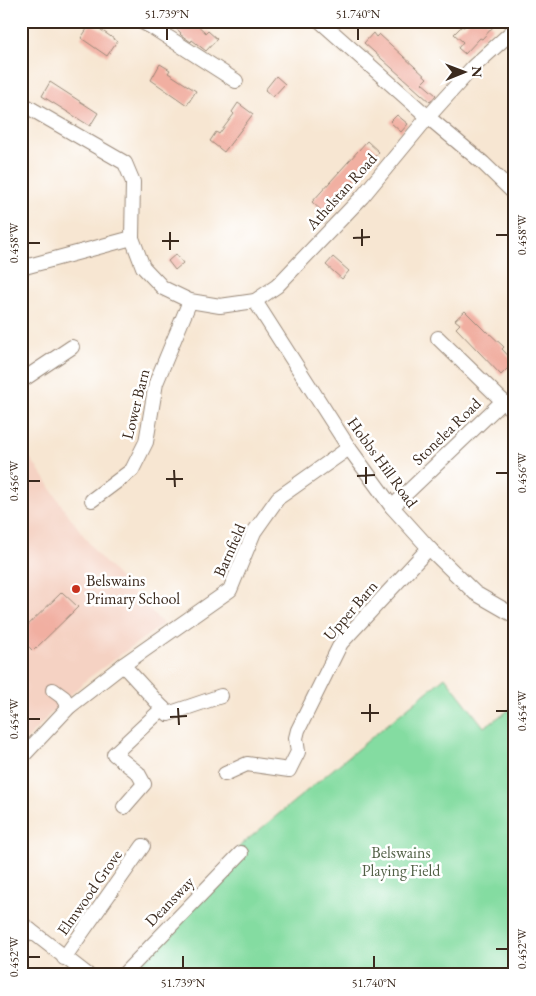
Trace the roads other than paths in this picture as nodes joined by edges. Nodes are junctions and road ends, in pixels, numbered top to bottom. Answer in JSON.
{"nodes":[{"id":1,"x":140,"y":21,"type":"edge"},
{"id":2,"x":320,"y":21,"type":"edge"},
{"id":3,"x":515,"y":29,"type":"edge"},
{"id":4,"x":236,"y":81,"type":"dead end"},
{"id":5,"x":21,"y":103,"type":"edge"},
{"id":6,"x":428,"y":117,"type":"junction"},
{"id":7,"x":515,"y":194,"type":"edge"},
{"id":8,"x":132,"y":238,"type":"junction"},
{"id":9,"x":21,"y":268,"type":"edge"},
{"id":10,"x":190,"y":301,"type":"junction"},
{"id":11,"x":255,"y":301,"type":"junction"},
{"id":12,"x":438,"y":338,"type":"dead end"},
{"id":13,"x":72,"y":347,"type":"dead end"},
{"id":14,"x":21,"y":381,"type":"edge"},
{"id":15,"x":503,"y":401,"type":"junction"},
{"id":16,"x":515,"y":413,"type":"edge"},
{"id":17,"x":349,"y":448,"type":"junction"},
{"id":18,"x":92,"y":500,"type":"dead end"},
{"id":19,"x":392,"y":507,"type":"junction"},
{"id":20,"x":429,"y":548,"type":"junction"},
{"id":21,"x":515,"y":616,"type":"edge"},
{"id":22,"x":123,"y":664,"type":"junction"},
{"id":23,"x":53,"y":690,"type":"dead end"},
{"id":24,"x":221,"y":696,"type":"dead end"},
{"id":25,"x":69,"y":707,"type":"junction"},
{"id":26,"x":163,"y":708,"type":"junction"},
{"id":27,"x":21,"y":758,"type":"edge"},
{"id":28,"x":225,"y":774,"type":"dead end"},
{"id":29,"x":124,"y":807,"type":"dead end"},
{"id":30,"x":143,"y":846,"type":"dead end"},
{"id":31,"x":241,"y":853,"type":"dead end"},
{"id":32,"x":24,"y":931,"type":"edge"},
{"id":33,"x":64,"y":958,"type":"junction"},
{"id":34,"x":88,"y":975,"type":"edge"},
{"id":35,"x":123,"y":975,"type":"edge"}],
"edges":[{"from":1,"to":4,"type":"street"},
{"from":2,"to":6,"type":"street"},
{"from":3,"to":6,"type":"street","name":"Athelstan Road"},
{"from":5,"to":8,"type":"street"},
{"from":6,"to":7,"type":"street"},
{"from":6,"to":11,"type":"street","name":"Athelstan Road"},
{"from":8,"to":9,"type":"street"},
{"from":8,"to":10,"type":"street"},
{"from":10,"to":11,"type":"street"},
{"from":10,"to":18,"type":"street","name":"Lower Barn"},
{"from":11,"to":17,"type":"street","name":"Hobbs Hill Road"},
{"from":12,"to":15,"type":"street","name":"Stonelea Road"},
{"from":13,"to":14,"type":"street"},
{"from":15,"to":16,"type":"street","name":"Stonelea Road"},
{"from":15,"to":19,"type":"street","name":"Stonelea Road"},
{"from":17,"to":19,"type":"street","name":"Hobbs Hill Road"},
{"from":17,"to":22,"type":"street","name":"Barnfield"},
{"from":19,"to":20,"type":"street","name":"Hobbs Hill Road"},
{"from":20,"to":21,"type":"street","name":"Hobbs Hill Road"},
{"from":20,"to":28,"type":"street","name":"Upper Barn"},
{"from":22,"to":25,"type":"street","name":"Barnfield"},
{"from":22,"to":26,"type":"street"},
{"from":23,"to":25,"type":"street"},
{"from":24,"to":26,"type":"street"},
{"from":25,"to":27,"type":"street","name":"Barnfield"},
{"from":26,"to":29,"type":"street"},
{"from":30,"to":33,"type":"street","name":"Elmwood Grove"},
{"from":31,"to":35,"type":"street","name":"Deansway"},
{"from":32,"to":33,"type":"street"},
{"from":33,"to":34,"type":"street"}]}
